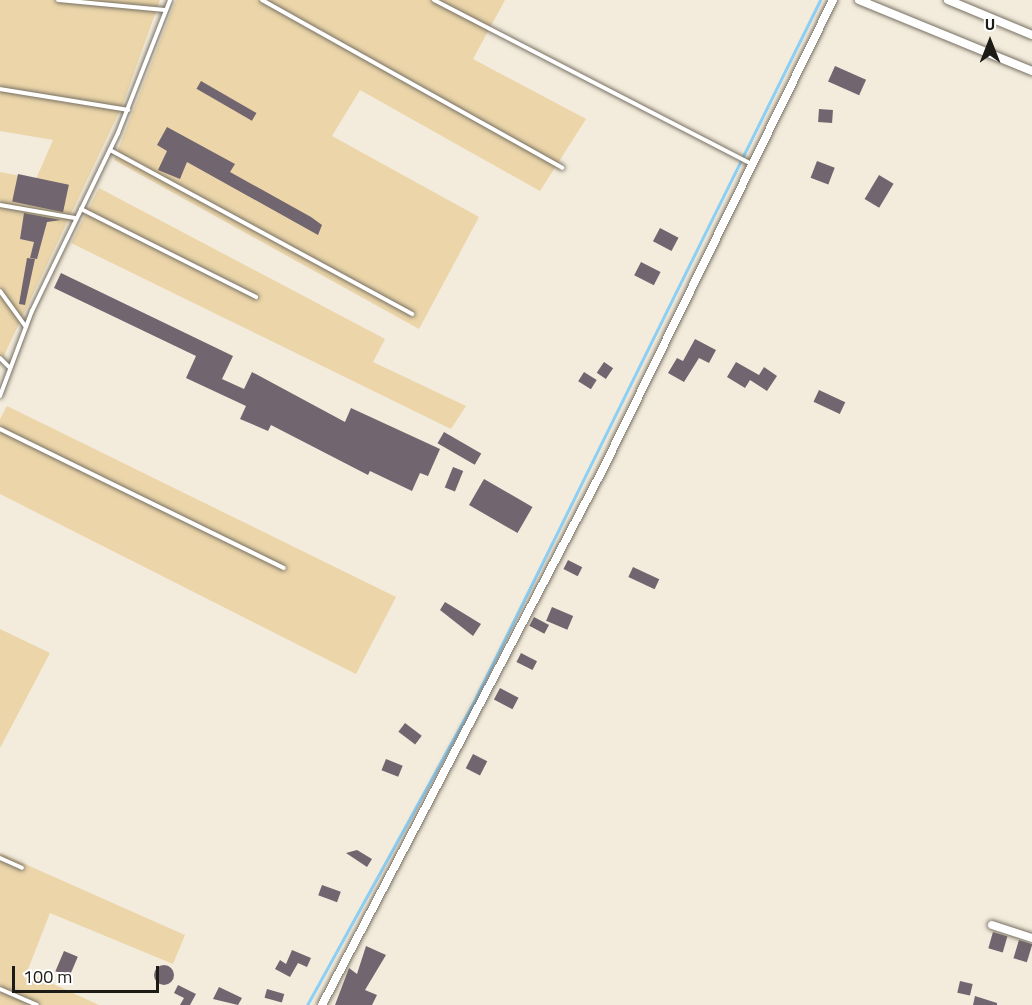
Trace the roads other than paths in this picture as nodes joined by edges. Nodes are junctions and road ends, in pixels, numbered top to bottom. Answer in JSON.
{"nodes":[{"id":1,"x":58,"y":0,"type":"edge"},
{"id":2,"x":170,"y":0,"type":"edge"},
{"id":3,"x":262,"y":0,"type":"edge"},
{"id":4,"x":434,"y":0,"type":"edge"},
{"id":5,"x":833,"y":0,"type":"edge"},
{"id":6,"x":859,"y":0,"type":"edge"},
{"id":7,"x":948,"y":0,"type":"edge"},
{"id":8,"x":166,"y":10,"type":"junction"},
{"id":9,"x":1032,"y":35,"type":"edge"},
{"id":10,"x":1032,"y":71,"type":"edge"},
{"id":11,"x":0,"y":89,"type":"edge"},
{"id":12,"x":128,"y":110,"type":"junction"},
{"id":13,"x":110,"y":150,"type":"junction"},
{"id":14,"x":754,"y":166,"type":"junction"},
{"id":15,"x":562,"y":168,"type":"dead end"},
{"id":16,"x":0,"y":205,"type":"edge"},
{"id":17,"x":81,"y":209,"type":"junction"},
{"id":18,"x":75,"y":218,"type":"junction"},
{"id":19,"x":0,"y":291,"type":"edge"},
{"id":20,"x":256,"y":297,"type":"dead end"},
{"id":21,"x":412,"y":314,"type":"dead end"},
{"id":22,"x":26,"y":327,"type":"junction"},
{"id":23,"x":0,"y":358,"type":"edge"},
{"id":24,"x":10,"y":368,"type":"junction"},
{"id":25,"x":0,"y":396,"type":"edge"},
{"id":26,"x":0,"y":429,"type":"edge"},
{"id":27,"x":284,"y":568,"type":"dead end"},
{"id":28,"x":0,"y":858,"type":"edge"},
{"id":29,"x":22,"y":868,"type":"dead end"},
{"id":30,"x":992,"y":925,"type":"dead end"},
{"id":31,"x":1032,"y":938,"type":"edge"},
{"id":32,"x":0,"y":989,"type":"edge"},
{"id":33,"x":37,"y":1005,"type":"edge"},
{"id":34,"x":322,"y":1005,"type":"edge"}],
"edges":[{"from":1,"to":8,"type":"lane"},
{"from":2,"to":8,"type":"lane"},
{"from":3,"to":15,"type":"lane"},
{"from":4,"to":14,"type":"lane"},
{"from":5,"to":14,"type":"street"},
{"from":6,"to":10,"type":"street"},
{"from":7,"to":9,"type":"street"},
{"from":8,"to":12,"type":"lane"},
{"from":11,"to":12,"type":"lane"},
{"from":12,"to":13,"type":"lane"},
{"from":13,"to":17,"type":"lane"},
{"from":13,"to":21,"type":"lane"},
{"from":14,"to":34,"type":"street"},
{"from":16,"to":18,"type":"lane"},
{"from":17,"to":18,"type":"lane"},
{"from":17,"to":20,"type":"lane"},
{"from":18,"to":22,"type":"lane"},
{"from":19,"to":22,"type":"lane"},
{"from":22,"to":24,"type":"lane"},
{"from":23,"to":24,"type":"lane"},
{"from":24,"to":25,"type":"lane"},
{"from":26,"to":27,"type":"lane"},
{"from":28,"to":29,"type":"lane"},
{"from":30,"to":31,"type":"street"},
{"from":32,"to":33,"type":"lane"}]}
